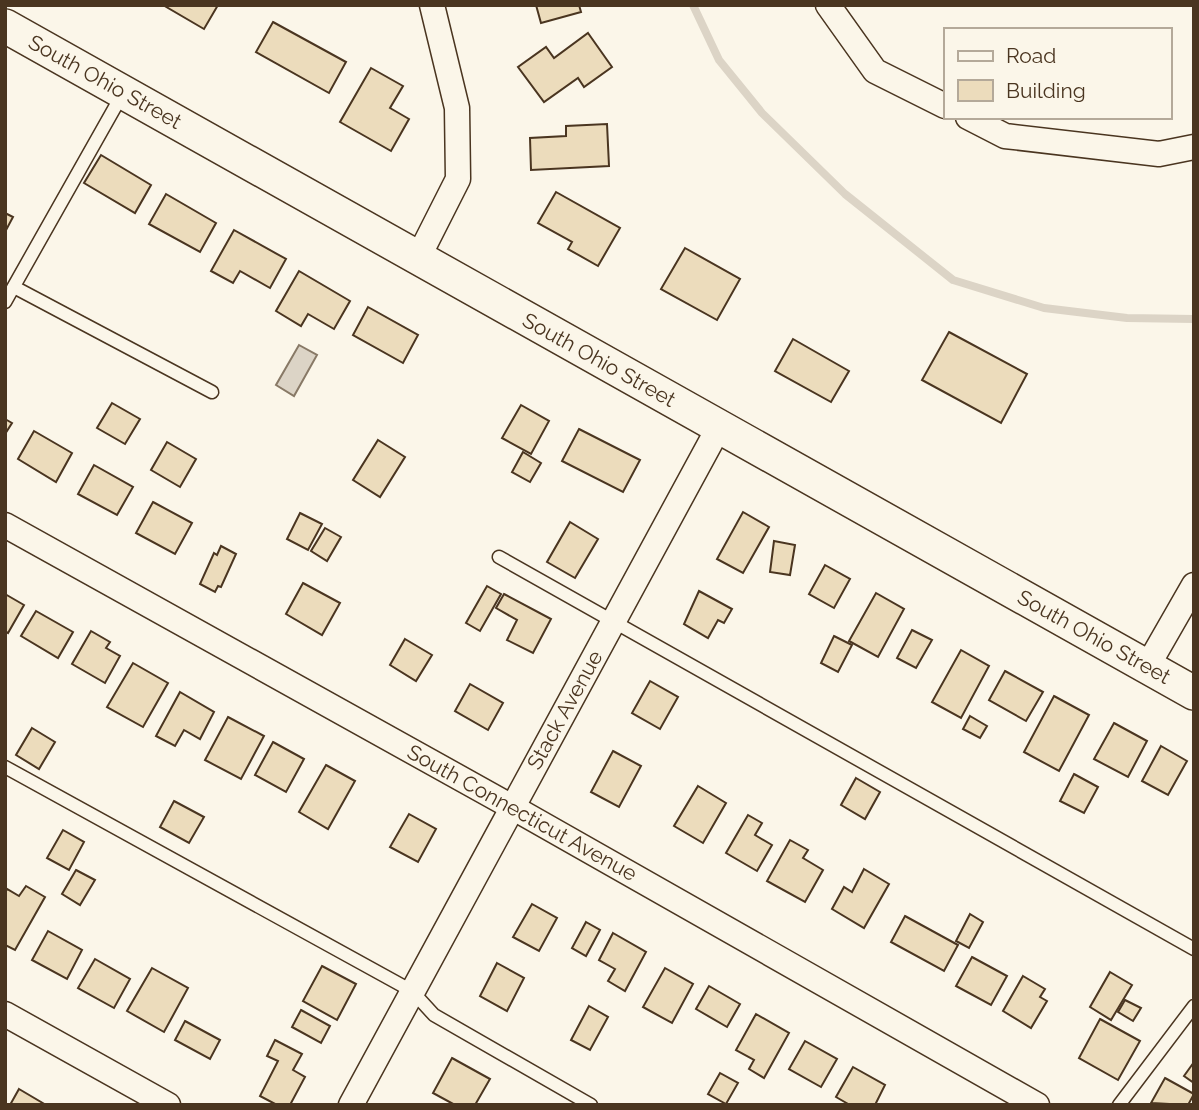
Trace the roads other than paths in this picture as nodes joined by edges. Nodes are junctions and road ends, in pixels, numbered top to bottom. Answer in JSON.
{"nodes":[{"id":1,"x":432,"y":5,"type":"edge"},
{"id":2,"x":828,"y":5,"type":"edge"},
{"id":3,"x":5,"y":26,"type":"edge"},
{"id":4,"x":123,"y":93,"type":"junction"},
{"id":5,"x":944,"y":106,"type":"edge"},
{"id":6,"x":972,"y":119,"type":"edge"},
{"id":7,"x":1194,"y":147,"type":"edge"},
{"id":8,"x":418,"y":258,"type":"junction"},
{"id":9,"x":13,"y":287,"type":"junction"},
{"id":10,"x":5,"y":302,"type":"edge"},
{"id":11,"x":212,"y":392,"type":"dead end"},
{"id":12,"x":719,"y":427,"type":"junction"},
{"id":13,"x":5,"y":525,"type":"edge"},
{"id":14,"x":499,"y":557,"type":"dead end"},
{"id":15,"x":1194,"y":584,"type":"edge"},
{"id":16,"x":614,"y":620,"type":"junction"},
{"id":17,"x":1147,"y":667,"type":"junction"},
{"id":18,"x":1194,"y":693,"type":"edge"},
{"id":19,"x":5,"y":767,"type":"edge"},
{"id":20,"x":512,"y":807,"type":"junction"},
{"id":21,"x":1194,"y":949,"type":"edge"},
{"id":22,"x":412,"y":991,"type":"junction"},
{"id":23,"x":1194,"y":1006,"type":"edge"},
{"id":24,"x":5,"y":1014,"type":"edge"},
{"id":25,"x":168,"y":1105,"type":"edge"},
{"id":26,"x":351,"y":1105,"type":"edge"},
{"id":27,"x":591,"y":1105,"type":"edge"},
{"id":28,"x":1037,"y":1105,"type":"edge"},
{"id":29,"x":1119,"y":1105,"type":"edge"}],
"edges":[{"from":1,"to":8,"type":"street"},
{"from":2,"to":5,"type":"street"},
{"from":3,"to":4,"type":"main road","name":"South Ohio Street"},
{"from":4,"to":8,"type":"main road","name":"South Ohio Street"},
{"from":4,"to":9,"type":"lane"},
{"from":6,"to":7,"type":"street"},
{"from":8,"to":12,"type":"main road","name":"South Ohio Street"},
{"from":9,"to":10,"type":"lane"},
{"from":9,"to":11,"type":"lane"},
{"from":12,"to":16,"type":"street","name":"Stack Avenue"},
{"from":12,"to":17,"type":"main road","name":"South Ohio Street"},
{"from":13,"to":20,"type":"street","name":"South Connecticut Avenue"},
{"from":14,"to":16,"type":"lane"},
{"from":15,"to":17,"type":"street"},
{"from":16,"to":20,"type":"street","name":"Stack Avenue"},
{"from":16,"to":21,"type":"lane"},
{"from":17,"to":18,"type":"main road","name":"South Ohio Street"},
{"from":19,"to":22,"type":"lane"},
{"from":20,"to":22,"type":"street","name":"Stack Avenue"},
{"from":20,"to":28,"type":"street","name":"South Connecticut Avenue"},
{"from":22,"to":26,"type":"street","name":"Stack Avenue"},
{"from":22,"to":27,"type":"lane"},
{"from":23,"to":29,"type":"lane"},
{"from":24,"to":25,"type":"street"}]}
